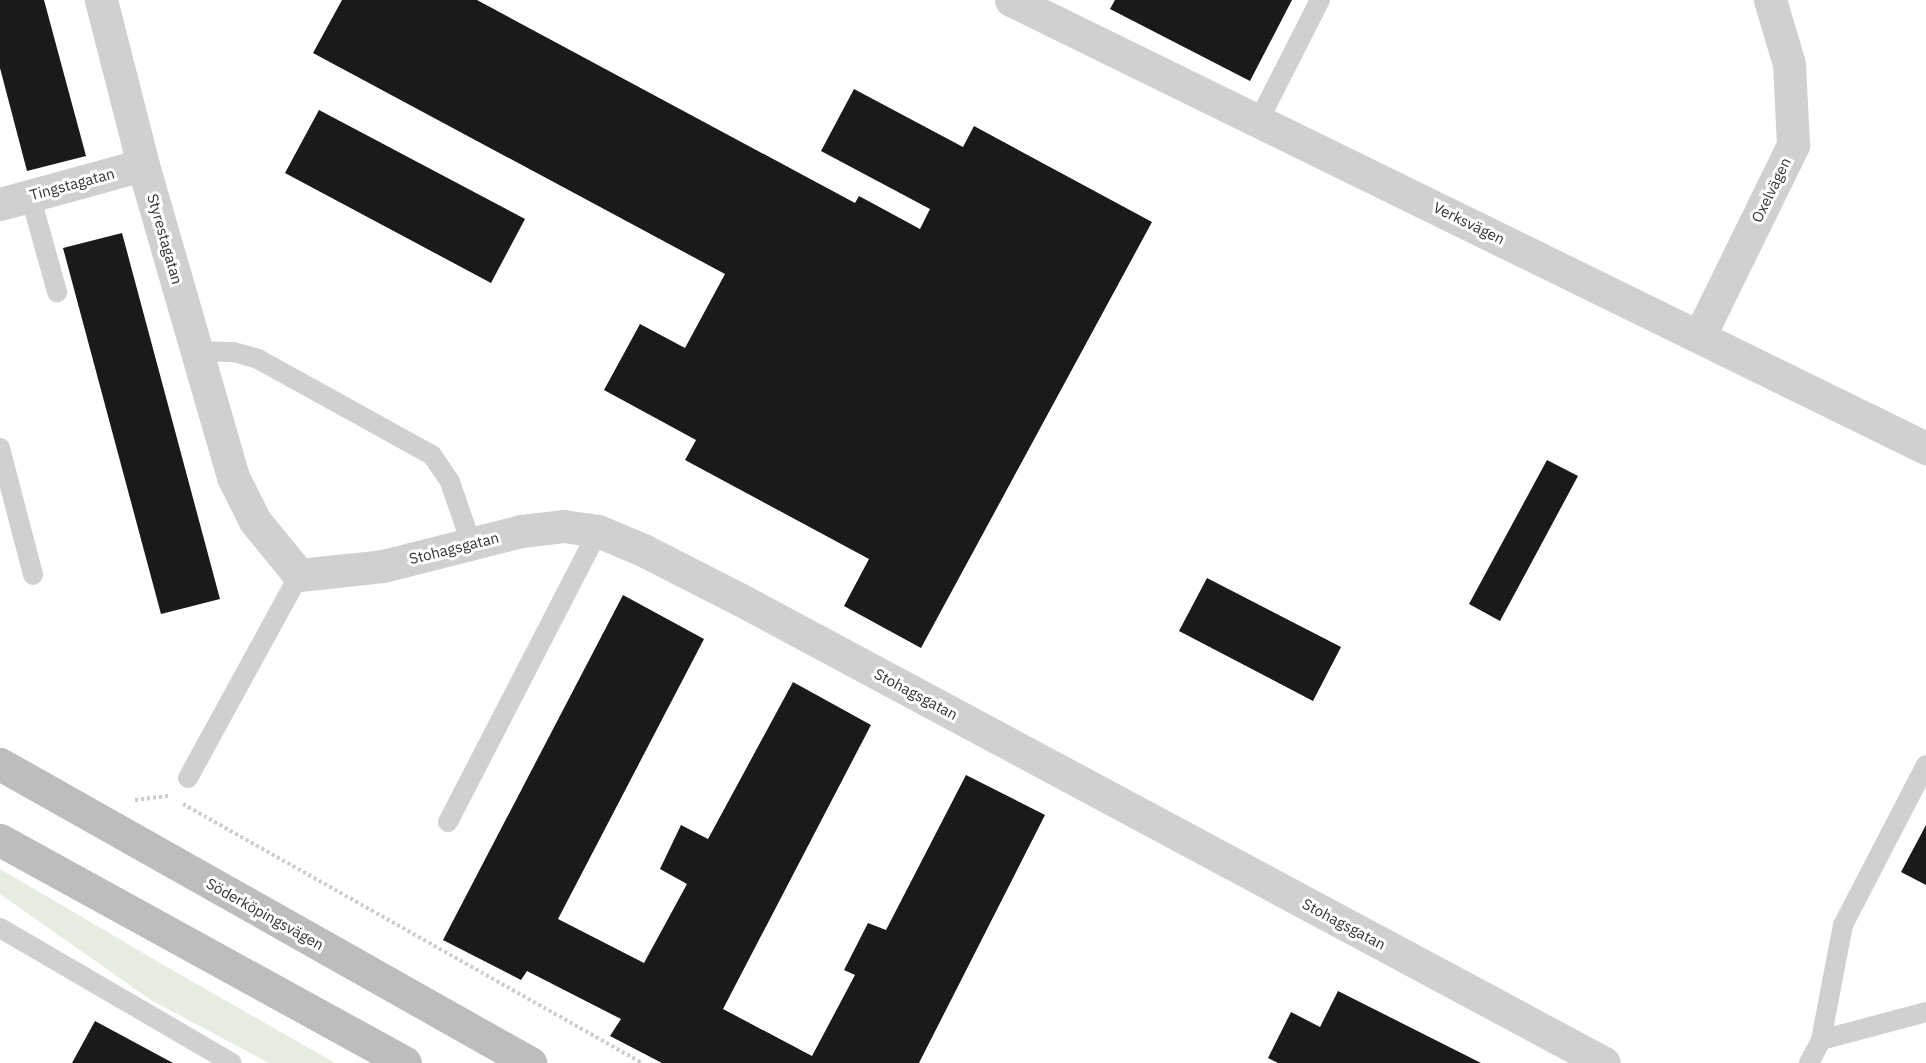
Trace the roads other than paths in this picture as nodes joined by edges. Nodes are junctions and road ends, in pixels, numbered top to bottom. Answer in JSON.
{"nodes":[{"id":1,"x":101,"y":0,"type":"edge"},
{"id":2,"x":1011,"y":0,"type":"edge"},
{"id":3,"x":1320,"y":0,"type":"edge"},
{"id":4,"x":1770,"y":0,"type":"edge"},
{"id":5,"x":1259,"y":120,"type":"junction"},
{"id":6,"x":143,"y":165,"type":"junction"},
{"id":7,"x":15,"y":200,"type":"edge"},
{"id":8,"x":57,"y":292,"type":"dead end"},
{"id":9,"x":1700,"y":335,"type":"junction"},
{"id":10,"x":197,"y":351,"type":"junction"},
{"id":11,"x":0,"y":447,"type":"edge"},
{"id":12,"x":1926,"y":448,"type":"edge"},
{"id":13,"x":598,"y":531,"type":"junction"},
{"id":14,"x":471,"y":543,"type":"junction"},
{"id":15,"x":33,"y":575,"type":"dead end"},
{"id":16,"x":299,"y":575,"type":"junction"},
{"id":17,"x":0,"y":764,"type":"edge"},
{"id":18,"x":1926,"y":765,"type":"edge"},
{"id":19,"x":188,"y":778,"type":"dead end"},
{"id":20,"x":448,"y":822,"type":"dead end"},
{"id":21,"x":0,"y":840,"type":"edge"},
{"id":22,"x":0,"y":928,"type":"edge"},
{"id":23,"x":1926,"y":1012,"type":"edge"},
{"id":24,"x":1821,"y":1040,"type":"junction"},
{"id":25,"x":232,"y":1063,"type":"edge"},
{"id":26,"x":405,"y":1063,"type":"edge"},
{"id":27,"x":530,"y":1063,"type":"edge"},
{"id":28,"x":1604,"y":1063,"type":"edge"},
{"id":29,"x":1809,"y":1063,"type":"edge"}],
"edges":[{"from":1,"to":6,"type":"street","name":"Styrestagatan"},
{"from":2,"to":5,"type":"street","name":"Verksvägen"},
{"from":3,"to":5,"type":"lane"},
{"from":4,"to":9,"type":"street","name":"Oxelvägen"},
{"from":5,"to":9,"type":"street","name":"Verksvägen"},
{"from":6,"to":7,"type":"street","name":"Tingstagatan"},
{"from":6,"to":10,"type":"street","name":"Styrestagatan"},
{"from":7,"to":8,"type":"lane"},
{"from":9,"to":12,"type":"street","name":"Verksvägen"},
{"from":10,"to":14,"type":"lane"},
{"from":10,"to":16,"type":"street","name":"Styrestagatan"},
{"from":11,"to":15,"type":"lane"},
{"from":13,"to":14,"type":"street","name":"Stohagsgatan"},
{"from":13,"to":20,"type":"lane"},
{"from":13,"to":28,"type":"street","name":"Stohagsgatan"},
{"from":14,"to":16,"type":"street","name":"Stohagsgatan"},
{"from":16,"to":19,"type":"lane"},
{"from":17,"to":27,"type":"main road","name":"Söderköpingsvägen"},
{"from":18,"to":24,"type":"lane"},
{"from":21,"to":26,"type":"main road"},
{"from":22,"to":25,"type":"lane"},
{"from":23,"to":24,"type":"lane"},
{"from":24,"to":29,"type":"lane"}]}
